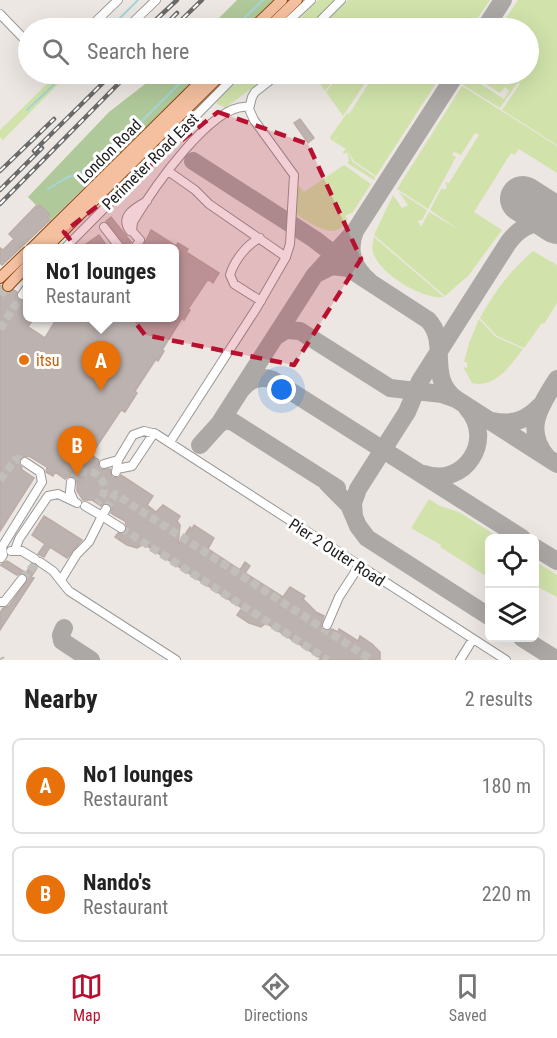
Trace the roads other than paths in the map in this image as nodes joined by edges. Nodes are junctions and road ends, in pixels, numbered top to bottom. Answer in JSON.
{"nodes":[{"id":1,"x":117,"y":0,"type":"edge"},
{"id":2,"x":156,"y":0,"type":"edge"},
{"id":3,"x":282,"y":0,"type":"edge"},
{"id":4,"x":297,"y":0,"type":"edge"},
{"id":5,"x":311,"y":0,"type":"edge"},
{"id":6,"x":341,"y":0,"type":"edge"},
{"id":7,"x":0,"y":14,"type":"edge"},
{"id":8,"x":99,"y":18,"type":"edge"},
{"id":9,"x":137,"y":18,"type":"edge"},
{"id":10,"x":263,"y":18,"type":"edge"},
{"id":11,"x":278,"y":18,"type":"edge"},
{"id":12,"x":292,"y":18,"type":"edge"},
{"id":13,"x":323,"y":18,"type":"edge"},
{"id":14,"x":18,"y":33,"type":"edge"},
{"id":15,"x":198,"y":84,"type":"edge"},
{"id":16,"x":212,"y":84,"type":"edge"},
{"id":17,"x":227,"y":84,"type":"edge"},
{"id":18,"x":265,"y":84,"type":"edge"},
{"id":19,"x":249,"y":107,"type":"junction"},
{"id":20,"x":168,"y":171,"type":"junction"},
{"id":21,"x":104,"y":227,"type":"dead end"},
{"id":22,"x":260,"y":238,"type":"junction"},
{"id":23,"x":36,"y":244,"type":"edge"},
{"id":24,"x":50,"y":244,"type":"edge"},
{"id":25,"x":70,"y":244,"type":"edge"},
{"id":26,"x":117,"y":244,"type":"edge"},
{"id":27,"x":137,"y":244,"type":"edge"},
{"id":28,"x":23,"y":257,"type":"edge"},
{"id":29,"x":285,"y":257,"type":"junction"},
{"id":30,"x":23,"y":269,"type":"edge"},
{"id":31,"x":4,"y":282,"type":"edge"},
{"id":32,"x":261,"y":301,"type":"junction"},
{"id":33,"x":154,"y":433,"type":"junction"},
{"id":34,"x":170,"y":442,"type":"junction"},
{"id":35,"x":26,"y":462,"type":"dead end"},
{"id":36,"x":104,"y":464,"type":"dead end"},
{"id":37,"x":117,"y":467,"type":"junction"},
{"id":38,"x":56,"y":494,"type":"junction"},
{"id":39,"x":97,"y":504,"type":"tunnel mouth"},
{"id":40,"x":81,"y":505,"type":"junction"},
{"id":41,"x":104,"y":512,"type":"junction"},
{"id":42,"x":121,"y":528,"type":"tunnel mouth"},
{"id":43,"x":15,"y":550,"type":"junction"},
{"id":44,"x":2,"y":556,"type":"edge"},
{"id":45,"x":359,"y":566,"type":"junction"},
{"id":46,"x":22,"y":579,"type":"tunnel mouth"},
{"id":47,"x":61,"y":580,"type":"junction"},
{"id":48,"x":2,"y":604,"type":"edge"},
{"id":49,"x":327,"y":625,"type":"dead end"},
{"id":50,"x":473,"y":639,"type":"junction"},
{"id":51,"x":176,"y":660,"type":"edge"},
{"id":52,"x":460,"y":660,"type":"edge"},
{"id":53,"x":506,"y":660,"type":"edge"}],
"edges":[{"from":1,"to":8,"type":"street"},
{"from":2,"to":9,"type":"street"},
{"from":3,"to":10,"type":"main road"},
{"from":4,"to":11,"type":"main road"},
{"from":5,"to":12,"type":"street"},
{"from":6,"to":13,"type":"street"},
{"from":7,"to":14,"type":"street"},
{"from":15,"to":23,"type":"main road","name":"London Road"},
{"from":16,"to":24,"type":"main road","name":"London Road"},
{"from":17,"to":25,"type":"street","name":"Perimeter Road East"},
{"from":18,"to":19,"type":"street"},
{"from":19,"to":20,"type":"street"},
{"from":19,"to":29,"type":"street"},
{"from":20,"to":22,"type":"street"},
{"from":20,"to":27,"type":"street"},
{"from":21,"to":26,"type":"street"},
{"from":22,"to":29,"type":"street"},
{"from":22,"to":32,"type":"street"},
{"from":28,"to":31,"type":"main road"},
{"from":29,"to":32,"type":"street"},
{"from":30,"to":31,"type":"main road"},
{"from":32,"to":34,"type":"street"},
{"from":33,"to":34,"type":"street","name":"Pier 2 Outer Road"},
{"from":33,"to":37,"type":"street"},
{"from":33,"to":37,"type":"street"},
{"from":34,"to":45,"type":"street","name":"Pier 2 Outer Road"},
{"from":35,"to":44,"type":"street"},
{"from":36,"to":37,"type":"street"},
{"from":38,"to":40,"type":"street"},
{"from":38,"to":40,"type":"street"},
{"from":38,"to":43,"type":"street"},
{"from":39,"to":40,"type":"street"},
{"from":40,"to":41,"type":"street"},
{"from":41,"to":42,"type":"street"},
{"from":41,"to":47,"type":"street"},
{"from":43,"to":44,"type":"street"},
{"from":43,"to":47,"type":"street"},
{"from":45,"to":49,"type":"street"},
{"from":45,"to":50,"type":"street","name":"Pier 2 Outer Road"},
{"from":46,"to":48,"type":"street"},
{"from":47,"to":51,"type":"street"},
{"from":50,"to":52,"type":"street"},
{"from":50,"to":53,"type":"street","name":"Pier 2 Outer Road"}]}
